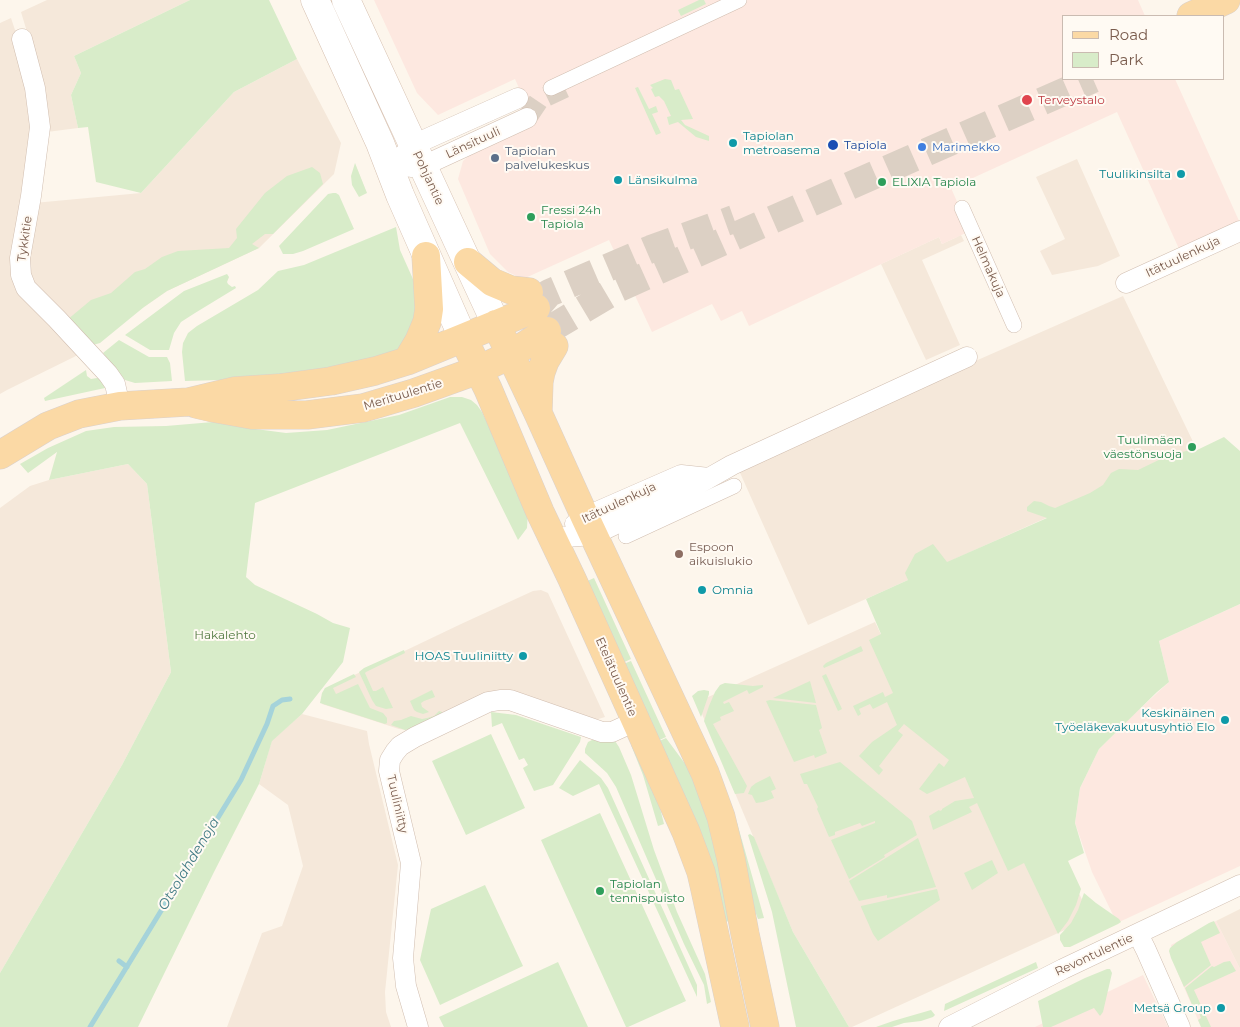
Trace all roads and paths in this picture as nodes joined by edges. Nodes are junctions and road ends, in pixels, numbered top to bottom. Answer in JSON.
{"nodes":[{"id":1,"x":315,"y":0,"type":"edge"},
{"id":2,"x":346,"y":0,"type":"edge"},
{"id":3,"x":739,"y":0,"type":"edge"},
{"id":4,"x":1226,"y":0,"type":"edge"},
{"id":5,"x":1240,"y":12,"type":"edge"},
{"id":6,"x":1192,"y":15,"type":"edge"},
{"id":7,"x":1225,"y":20,"type":"edge"},
{"id":8,"x":22,"y":39,"type":"dead end"},
{"id":9,"x":551,"y":88,"type":"dead end"},
{"id":10,"x":518,"y":98,"type":"tunnel mouth"},
{"id":11,"x":526,"y":118,"type":"tunnel mouth"},
{"id":12,"x":418,"y":156,"type":"junction"},
{"id":13,"x":389,"y":170,"type":"junction"},
{"id":14,"x":962,"y":208,"type":"dead end"},
{"id":15,"x":1240,"y":231,"type":"edge"},
{"id":16,"x":426,"y":256,"type":"junction"},
{"id":17,"x":468,"y":262,"type":"junction"},
{"id":18,"x":1126,"y":283,"type":"dead end"},
{"id":19,"x":542,"y":319,"type":"junction"},
{"id":20,"x":496,"y":324,"type":"junction"},
{"id":21,"x":1014,"y":325,"type":"dead end"},
{"id":22,"x":463,"y":338,"type":"junction"},
{"id":23,"x":510,"y":355,"type":"junction"},
{"id":24,"x":967,"y":357,"type":"dead end"},
{"id":25,"x":407,"y":362,"type":"junction"},
{"id":26,"x":478,"y":370,"type":"junction"},
{"id":27,"x":188,"y":402,"type":"junction"},
{"id":28,"x":120,"y":406,"type":"junction"},
{"id":29,"x":538,"y":413,"type":"junction"},
{"id":30,"x":0,"y":455,"type":"edge"},
{"id":31,"x":734,"y":486,"type":"dead end"},
{"id":32,"x":589,"y":526,"type":"junction"},
{"id":33,"x":626,"y":536,"type":"dead end"},
{"id":34,"x":552,"y":538,"type":"junction"},
{"id":35,"x":636,"y":721,"type":"junction"},
{"id":36,"x":1240,"y":885,"type":"edge"},
{"id":37,"x":1138,"y":934,"type":"junction"},
{"id":38,"x":418,"y":1027,"type":"edge"},
{"id":39,"x":735,"y":1027,"type":"edge"},
{"id":40,"x":765,"y":1027,"type":"edge"},
{"id":41,"x":949,"y":1027,"type":"edge"},
{"id":42,"x":1180,"y":1027,"type":"edge"}],
"edges":[{"from":1,"to":13,"type":"main road"},
{"from":2,"to":12,"type":"main road","name":"Pohjantie"},
{"from":3,"to":9,"type":"street"},
{"from":4,"to":6,"type":"main road"},
{"from":5,"to":7,"type":"main road"},
{"from":8,"to":28,"type":"street","name":"Tykkitie"},
{"from":10,"to":12,"type":"street","name":"Länsituuli"},
{"from":11,"to":12,"type":"street","name":"Länsituuli"},
{"from":12,"to":13,"type":"street","name":"Länsituuli"},
{"from":12,"to":17,"type":"main road","name":"Pohjantie"},
{"from":13,"to":16,"type":"main road"},
{"from":14,"to":21,"type":"street","name":"Helmakuja"},
{"from":15,"to":18,"type":"street","name":"Itätuulenkuja"},
{"from":16,"to":22,"type":"main road"},
{"from":16,"to":25,"type":"main road"},
{"from":17,"to":19,"type":"main road"},
{"from":17,"to":20,"type":"main road","name":"Pohjantie"},
{"from":19,"to":20,"type":"main road","name":"Merituulentie"},
{"from":19,"to":23,"type":"main road","name":"Merituulentie"},
{"from":19,"to":29,"type":"main road"},
{"from":20,"to":22,"type":"main road","name":"Merituulentie"},
{"from":20,"to":23,"type":"main road","name":"Pohjantie"},
{"from":22,"to":25,"type":"main road","name":"Merituulentie"},
{"from":22,"to":26,"type":"main road","name":"Etelätuulentie"},
{"from":23,"to":26,"type":"main road","name":"Merituulentie"},
{"from":23,"to":29,"type":"main road"},
{"from":24,"to":32,"type":"street","name":"Itätuulenkuja"},
{"from":25,"to":27,"type":"main road","name":"Merituulentie"},
{"from":26,"to":27,"type":"main road","name":"Merituulentie"},
{"from":26,"to":34,"type":"main road","name":"Etelätuulentie"},
{"from":27,"to":28,"type":"main road","name":"Merituulentie"},
{"from":28,"to":30,"type":"main road","name":"Merituulentie"},
{"from":29,"to":32,"type":"main road"},
{"from":31,"to":33,"type":"street"},
{"from":32,"to":34,"type":"street","name":"Itätuulenkuja"},
{"from":32,"to":40,"type":"main road"},
{"from":34,"to":35,"type":"main road","name":"Etelätuulentie"},
{"from":35,"to":38,"type":"street","name":"Tuuliniitty"},
{"from":35,"to":39,"type":"main road","name":"Etelätuulentie"},
{"from":36,"to":37,"type":"street","name":"Revontulentie"},
{"from":37,"to":41,"type":"street","name":"Revontulentie"},
{"from":37,"to":42,"type":"street"}]}
